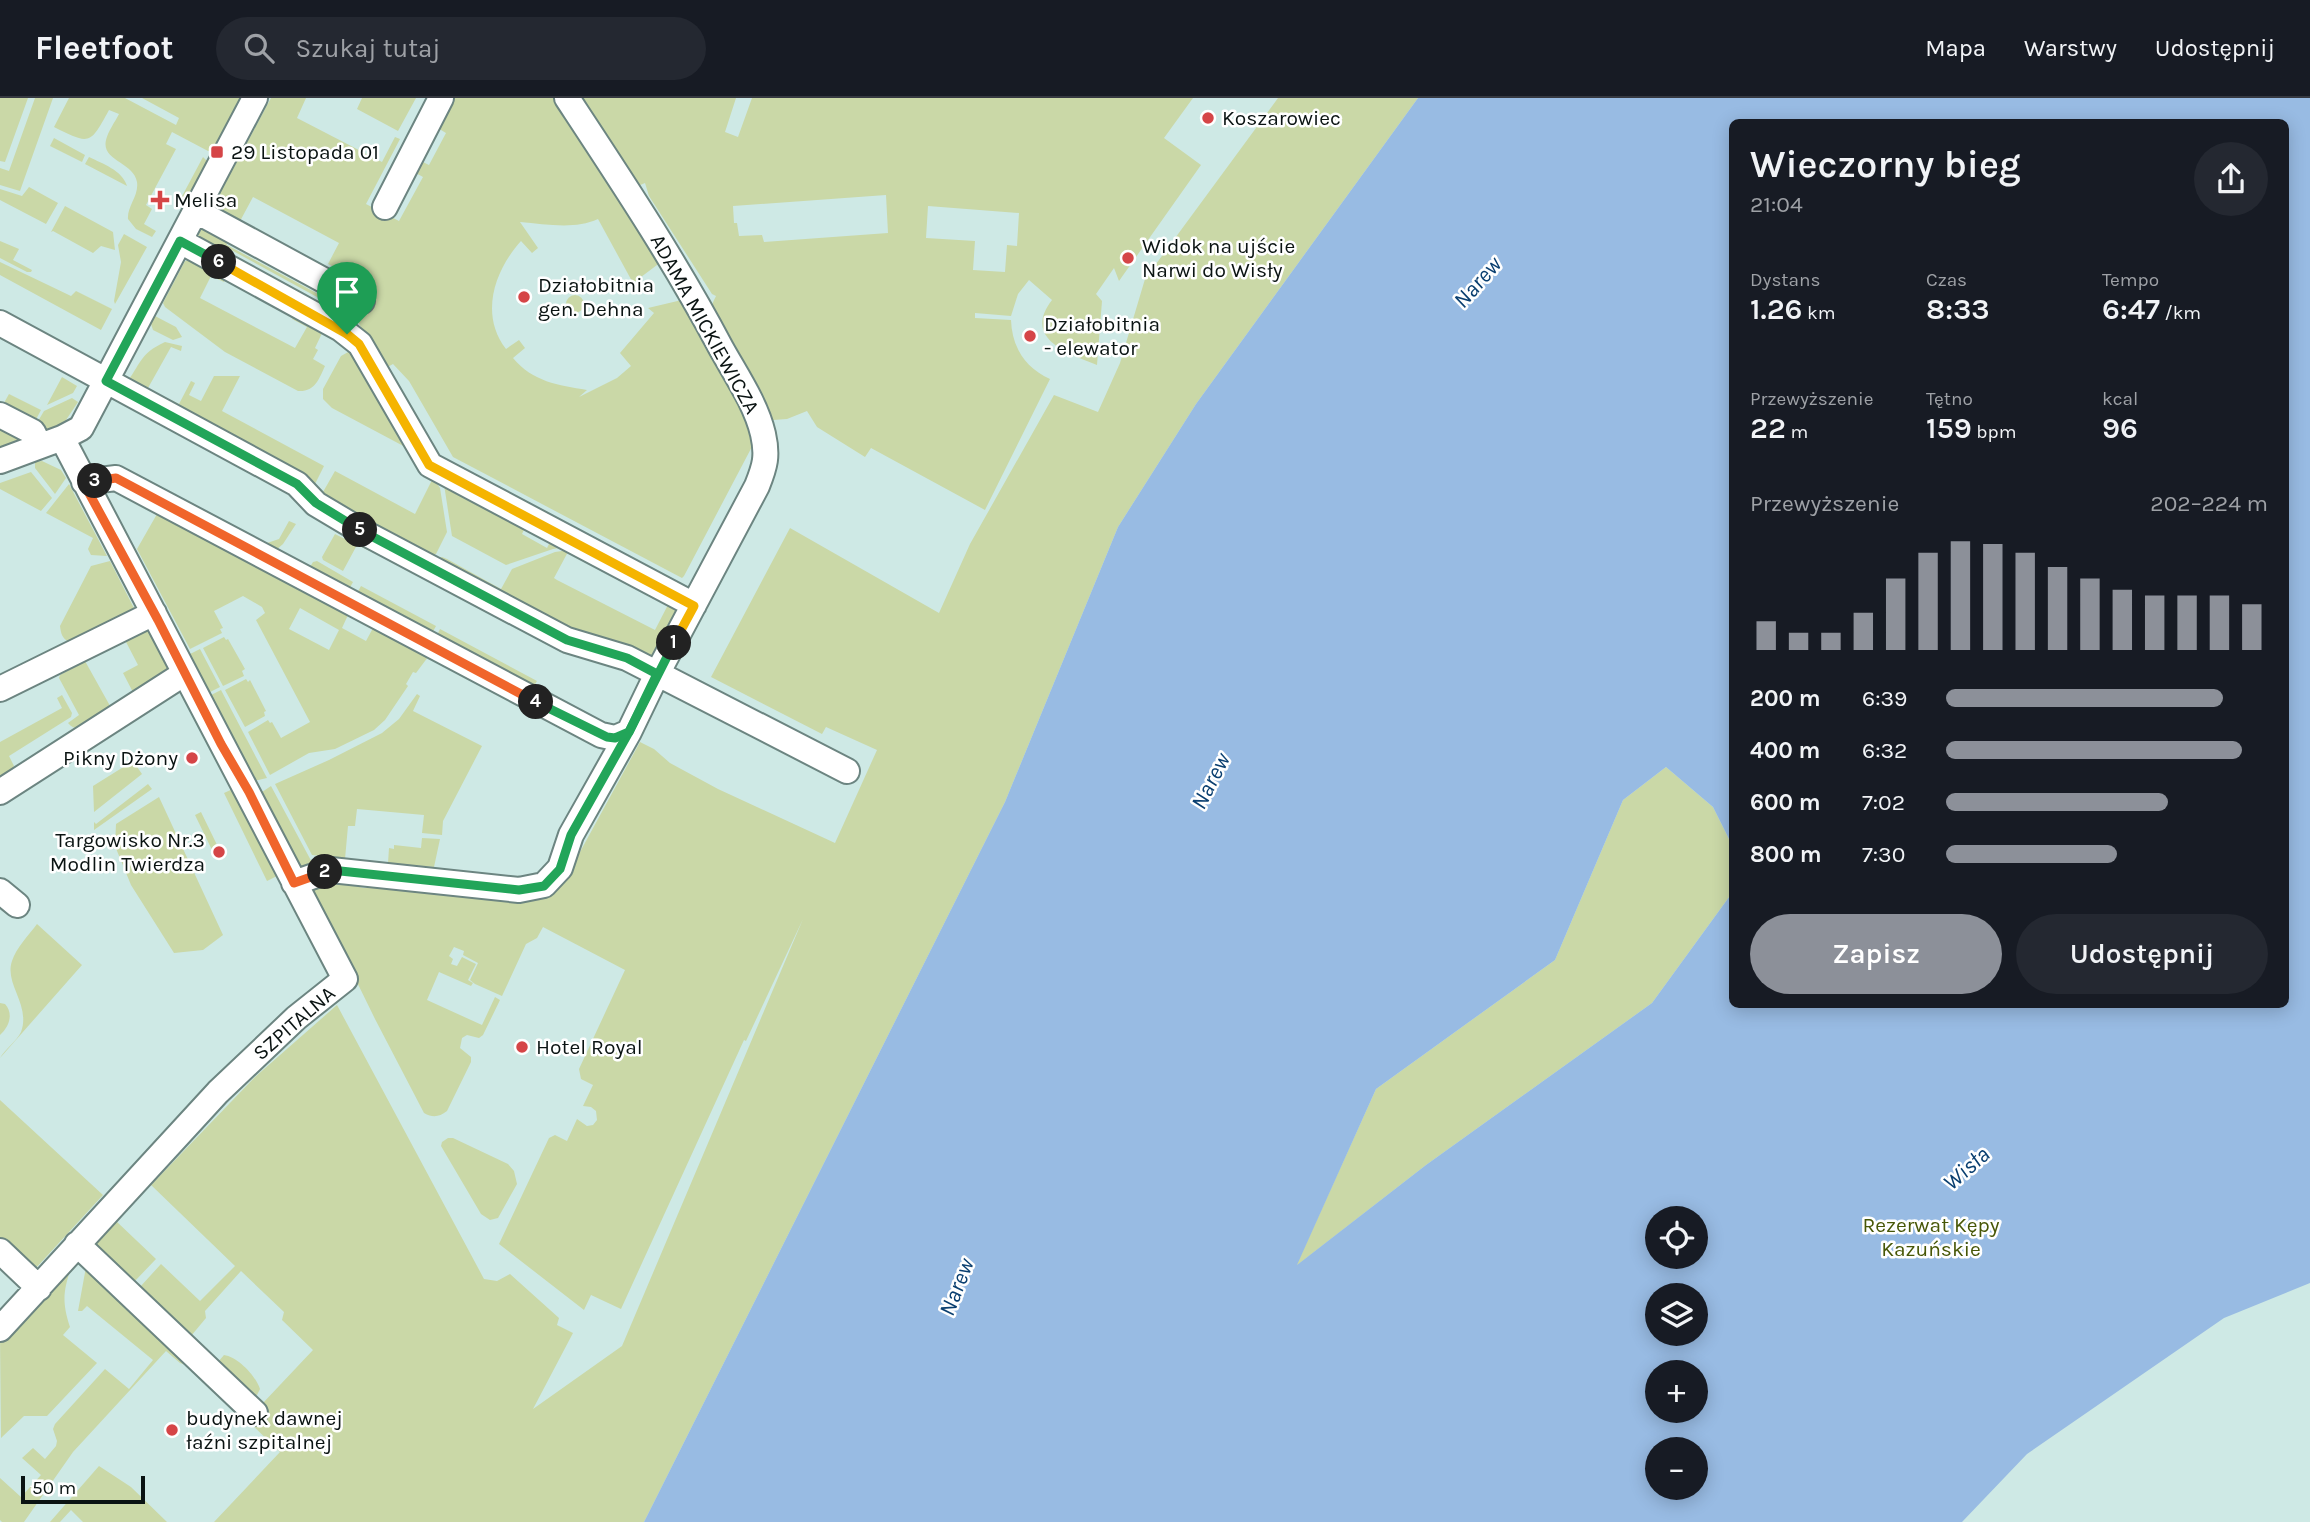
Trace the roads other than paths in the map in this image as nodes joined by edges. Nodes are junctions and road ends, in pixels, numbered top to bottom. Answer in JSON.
{"nodes":[{"id":1,"x":255,"y":98,"type":"edge"},
{"id":2,"x":441,"y":98,"type":"edge"},
{"id":3,"x":567,"y":98,"type":"edge"},
{"id":4,"x":385,"y":207,"type":"dead end"},
{"id":5,"x":196,"y":211,"type":"junction"},
{"id":6,"x":180,"y":241,"type":"junction"},
{"id":7,"x":362,"y":302,"type":"dead end"},
{"id":8,"x":0,"y":323,"type":"edge"},
{"id":9,"x":106,"y":381,"type":"junction"},
{"id":10,"x":0,"y":415,"type":"edge"},
{"id":11,"x":51,"y":442,"type":"junction"},
{"id":12,"x":0,"y":461,"type":"edge"},
{"id":13,"x":83,"y":482,"type":"junction"},
{"id":14,"x":694,"y":606,"type":"junction"},
{"id":15,"x":154,"y":613,"type":"junction"},
{"id":16,"x":185,"y":673,"type":"junction"},
{"id":17,"x":657,"y":674,"type":"junction"},
{"id":18,"x":0,"y":688,"type":"edge"},
{"id":19,"x":629,"y":732,"type":"junction"},
{"id":20,"x":847,"y":771,"type":"dead end"},
{"id":21,"x":0,"y":792,"type":"edge"},
{"id":22,"x":294,"y":883,"type":"junction"},
{"id":23,"x":77,"y":1244,"type":"junction"},
{"id":24,"x":0,"y":1251,"type":"edge"},
{"id":25,"x":39,"y":1288,"type":"junction"},
{"id":26,"x":0,"y":1329,"type":"edge"},
{"id":27,"x":255,"y":1413,"type":"dead end"}],
"edges":[{"from":1,"to":5,"type":"street"},
{"from":2,"to":4,"type":"street"},
{"from":3,"to":14,"type":"street","name":"ADAMA MICKIEWICZA"},
{"from":5,"to":6,"type":"street"},
{"from":5,"to":7,"type":"street"},
{"from":6,"to":9,"type":"street"},
{"from":6,"to":14,"type":"street"},
{"from":8,"to":9,"type":"street"},
{"from":9,"to":11,"type":"street"},
{"from":9,"to":17,"type":"street"},
{"from":10,"to":11,"type":"street"},
{"from":11,"to":12,"type":"street"},
{"from":11,"to":13,"type":"street","name":"SZPITALNA"},
{"from":13,"to":15,"type":"street","name":"SZPITALNA"},
{"from":13,"to":19,"type":"street"},
{"from":14,"to":17,"type":"street","name":"ADAMA MICKIEWICZA"},
{"from":15,"to":16,"type":"street","name":"SZPITALNA"},
{"from":15,"to":18,"type":"street"},
{"from":16,"to":21,"type":"street"},
{"from":16,"to":22,"type":"street","name":"SZPITALNA"},
{"from":17,"to":19,"type":"street","name":"ADAMA MICKIEWICZA"},
{"from":17,"to":20,"type":"street"},
{"from":19,"to":22,"type":"street","name":"ADAMA MICKIEWICZA"},
{"from":22,"to":23,"type":"street","name":"SZPITALNA"},
{"from":23,"to":25,"type":"street","name":"SZPITALNA"},
{"from":23,"to":27,"type":"street"},
{"from":24,"to":25,"type":"street"},
{"from":25,"to":26,"type":"street","name":"SZPITALNA"}]}
